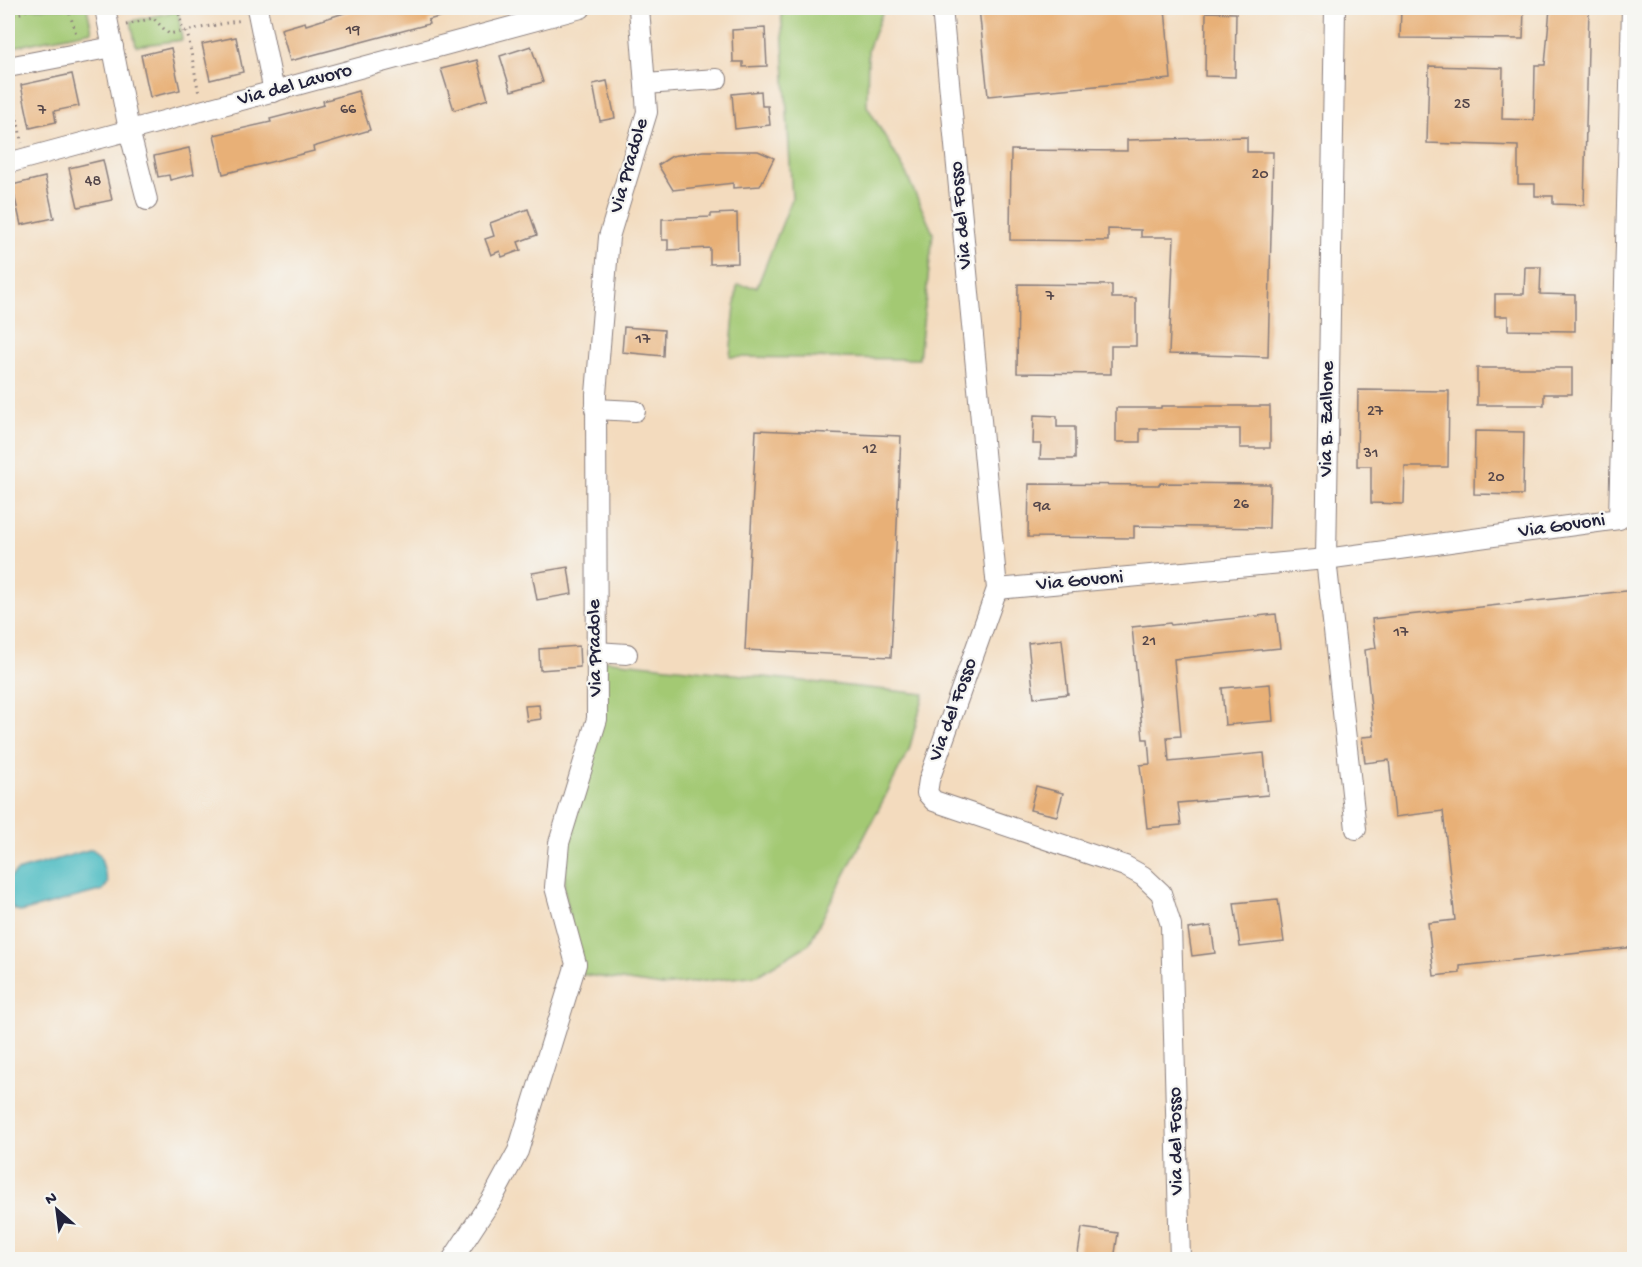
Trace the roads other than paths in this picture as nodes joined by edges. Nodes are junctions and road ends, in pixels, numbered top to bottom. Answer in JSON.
{"nodes":[{"id":1,"x":105,"y":8,"type":"edge"},
{"id":2,"x":581,"y":8,"type":"edge"},
{"id":3,"x":639,"y":8,"type":"edge"},
{"id":4,"x":942,"y":8,"type":"edge"},
{"id":5,"x":1335,"y":8,"type":"edge"},
{"id":6,"x":1632,"y":8,"type":"edge"},
{"id":7,"x":258,"y":12,"type":"edge"},
{"id":8,"x":111,"y":37,"type":"junction"},
{"id":9,"x":9,"y":74,"type":"edge"},
{"id":10,"x":717,"y":79,"type":"dead end"},
{"id":11,"x":645,"y":84,"type":"junction"},
{"id":12,"x":274,"y":92,"type":"junction"},
{"id":13,"x":129,"y":130,"type":"junction"},
{"id":14,"x":8,"y":163,"type":"edge"},
{"id":15,"x":147,"y":200,"type":"dead end"},
{"id":16,"x":595,"y":409,"type":"junction"},
{"id":17,"x":635,"y":411,"type":"dead end"},
{"id":18,"x":1326,"y":559,"type":"junction"},
{"id":19,"x":998,"y":589,"type":"junction"},
{"id":20,"x":596,"y":652,"type":"junction"},
{"id":21,"x":627,"y":654,"type":"dead end"},
{"id":22,"x":1356,"y":829,"type":"dead end"},
{"id":23,"x":452,"y":1260,"type":"edge"},
{"id":24,"x":1180,"y":1260,"type":"edge"}],
"edges":[{"from":1,"to":8,"type":"street"},
{"from":2,"to":12,"type":"street","name":"Via del Lavoro"},
{"from":3,"to":11,"type":"street","name":"Via Pradole"},
{"from":4,"to":19,"type":"street","name":"Via del Fosso"},
{"from":5,"to":18,"type":"street","name":"Via B. Zallone"},
{"from":6,"to":18,"type":"street","name":"Via Govoni"},
{"from":7,"to":12,"type":"street"},
{"from":8,"to":9,"type":"street"},
{"from":8,"to":13,"type":"street"},
{"from":10,"to":11,"type":"street"},
{"from":11,"to":16,"type":"street","name":"Via Pradole"},
{"from":12,"to":13,"type":"street","name":"Via del Lavoro"},
{"from":13,"to":14,"type":"street","name":"Via del Lavoro"},
{"from":13,"to":15,"type":"street"},
{"from":16,"to":17,"type":"street"},
{"from":16,"to":20,"type":"street","name":"Via Pradole"},
{"from":18,"to":19,"type":"street","name":"Via Govoni"},
{"from":18,"to":22,"type":"street","name":"Via B. Zallone"},
{"from":19,"to":24,"type":"street","name":"Via del Fosso"},
{"from":20,"to":21,"type":"street"},
{"from":20,"to":23,"type":"street","name":"Via Pradole"}]}
